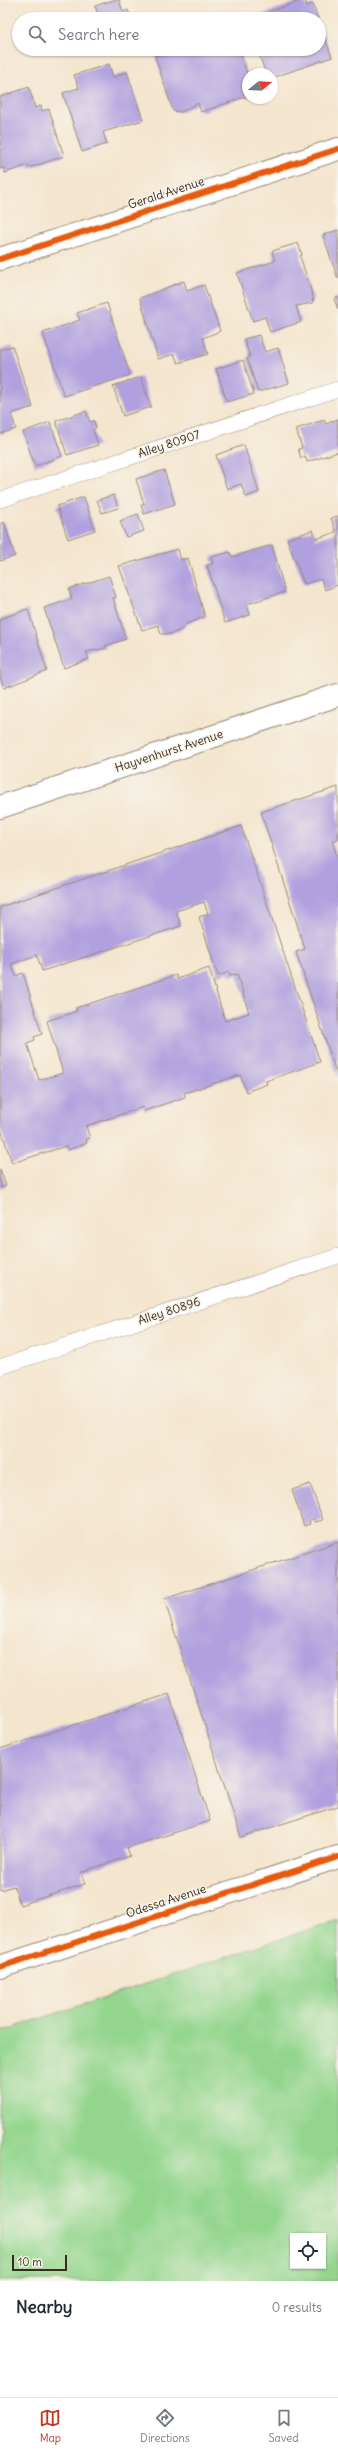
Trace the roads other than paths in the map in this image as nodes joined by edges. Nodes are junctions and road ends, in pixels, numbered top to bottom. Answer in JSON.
{"nodes":[{"id":1,"x":338,"y":149,"type":"edge"},
{"id":2,"x":0,"y":259,"type":"edge"},
{"id":3,"x":338,"y":389,"type":"edge"},
{"id":4,"x":0,"y":500,"type":"edge"},
{"id":5,"x":338,"y":695,"type":"edge"},
{"id":6,"x":0,"y":807,"type":"edge"},
{"id":7,"x":338,"y":1256,"type":"edge"},
{"id":8,"x":0,"y":1367,"type":"edge"},
{"id":9,"x":338,"y":1857,"type":"edge"},
{"id":10,"x":0,"y":1967,"type":"edge"}],
"edges":[{"from":1,"to":2,"type":"street","name":"Gerald Avenue"},
{"from":3,"to":4,"type":"lane","name":"Alley 80907"},
{"from":5,"to":6,"type":"street","name":"Hayvenhurst Avenue"},
{"from":7,"to":8,"type":"lane","name":"Alley 80896"},
{"from":9,"to":10,"type":"street","name":"Odessa Avenue"}]}
